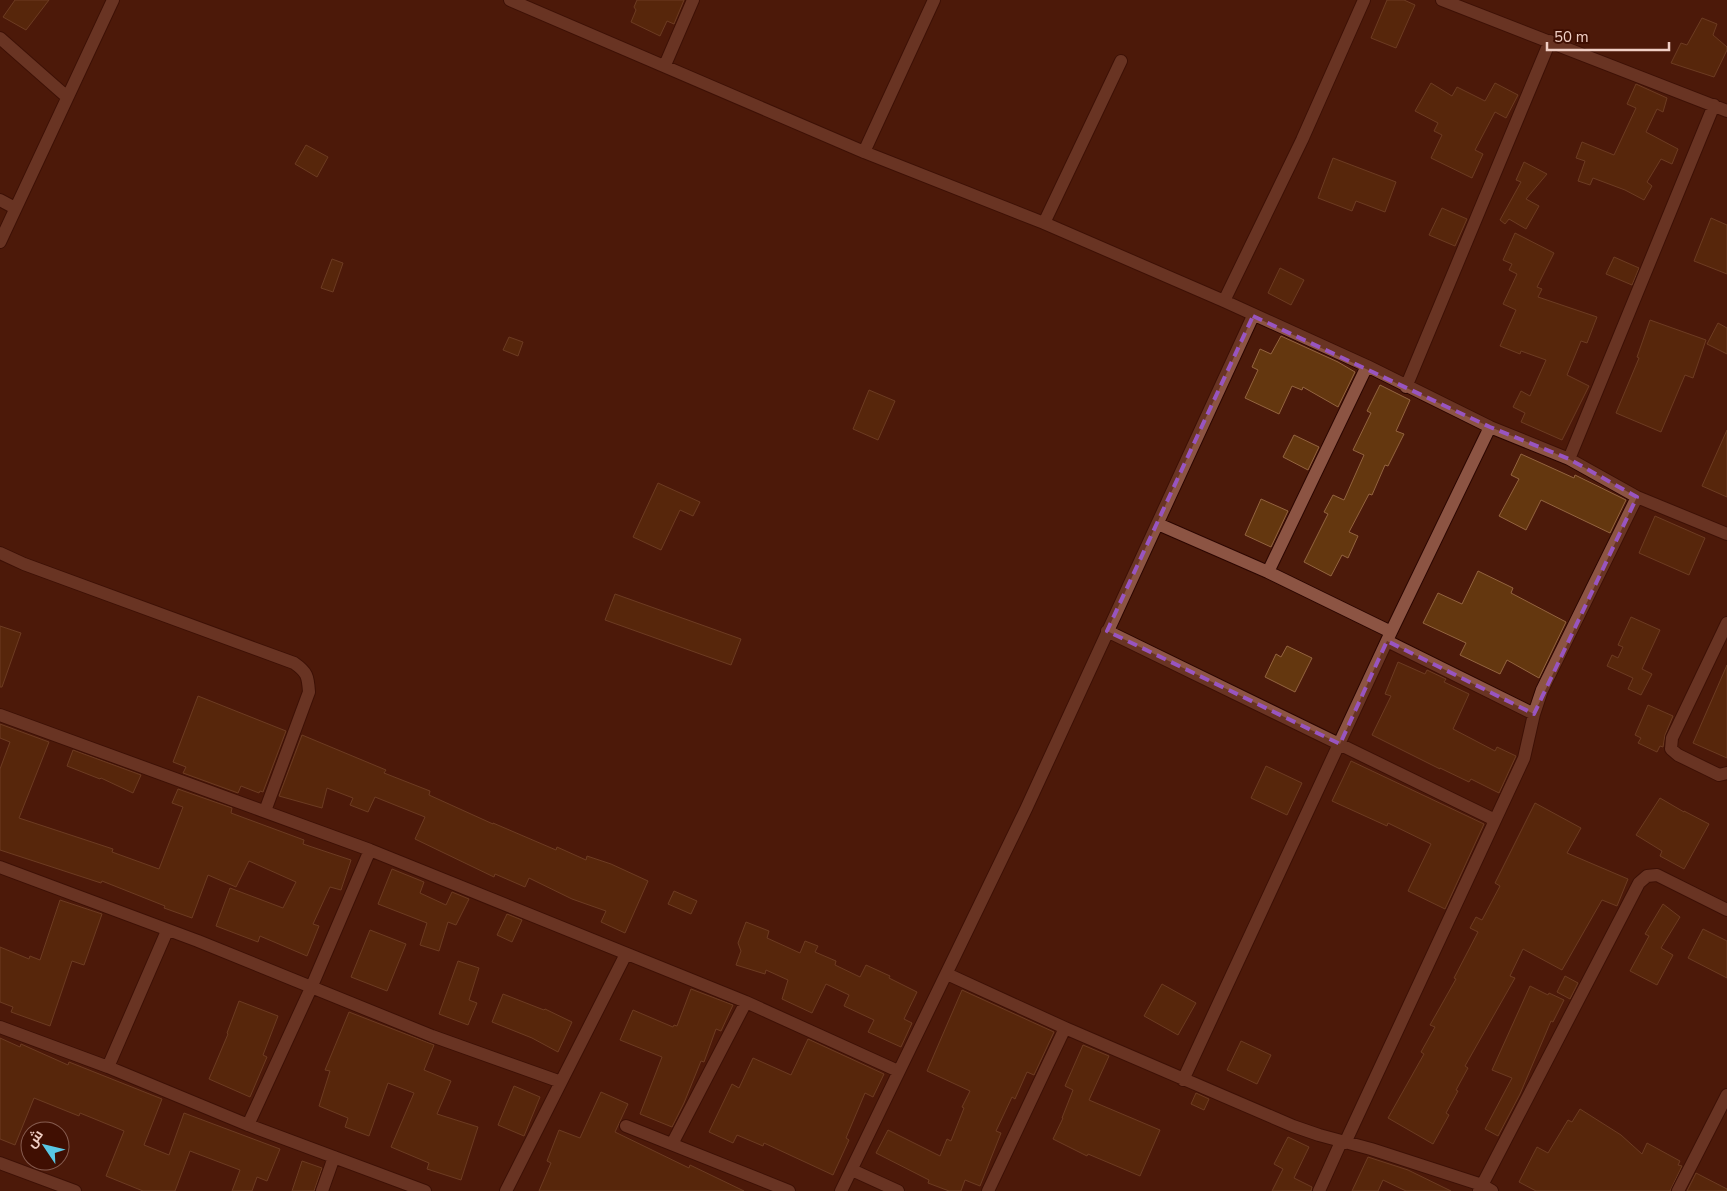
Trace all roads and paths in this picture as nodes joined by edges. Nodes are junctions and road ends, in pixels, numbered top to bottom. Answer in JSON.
{"nodes":[{"id":1,"x":113,"y":0,"type":"edge"},
{"id":2,"x":510,"y":0,"type":"edge"},
{"id":3,"x":693,"y":0,"type":"edge"},
{"id":4,"x":934,"y":0,"type":"edge"},
{"id":5,"x":1364,"y":0,"type":"edge"},
{"id":6,"x":1442,"y":0,"type":"edge"},
{"id":7,"x":0,"y":38,"type":"edge"},
{"id":8,"x":1550,"y":41,"type":"junction"},
{"id":9,"x":1121,"y":61,"type":"dead end"},
{"id":10,"x":665,"y":65,"type":"junction"},
{"id":11,"x":67,"y":97,"type":"junction"},
{"id":12,"x":1714,"y":105,"type":"junction"},
{"id":13,"x":1727,"y":111,"type":"edge"},
{"id":14,"x":864,"y":152,"type":"junction"},
{"id":15,"x":0,"y":200,"type":"edge"},
{"id":16,"x":15,"y":208,"type":"junction"},
{"id":17,"x":1044,"y":223,"type":"junction"},
{"id":18,"x":0,"y":242,"type":"edge"},
{"id":19,"x":1224,"y":301,"type":"junction"},
{"id":20,"x":1253,"y":316,"type":"junction"},
{"id":21,"x":1367,"y":366,"type":"junction"},
{"id":22,"x":1406,"y":386,"type":"junction"},
{"id":23,"x":1490,"y":427,"type":"junction"},
{"id":24,"x":1569,"y":459,"type":"junction"},
{"id":25,"x":1637,"y":497,"type":"junction"},
{"id":26,"x":1158,"y":524,"type":"junction"},
{"id":27,"x":1726,"y":530,"type":"edge"},
{"id":28,"x":0,"y":553,"type":"edge"},
{"id":29,"x":1268,"y":572,"type":"junction"},
{"id":30,"x":1727,"y":623,"type":"edge"},
{"id":31,"x":1107,"y":632,"type":"junction"},
{"id":32,"x":1389,"y":636,"type":"junction"},
{"id":33,"x":1534,"y":714,"type":"junction"},
{"id":34,"x":0,"y":715,"type":"edge"},
{"id":35,"x":1340,"y":744,"type":"junction"},
{"id":36,"x":1727,"y":773,"type":"edge"},
{"id":37,"x":265,"y":811,"type":"junction"},
{"id":38,"x":1495,"y":820,"type":"junction"},
{"id":39,"x":370,"y":850,"type":"junction"},
{"id":40,"x":0,"y":867,"type":"edge"},
{"id":41,"x":1727,"y":910,"type":"edge"},
{"id":42,"x":167,"y":931,"type":"junction"},
{"id":43,"x":626,"y":954,"type":"junction"},
{"id":44,"x":947,"y":974,"type":"junction"},
{"id":45,"x":311,"y":988,"type":"junction"},
{"id":46,"x":746,"y":1002,"type":"junction"},
{"id":47,"x":0,"y":1027,"type":"edge"},
{"id":48,"x":1065,"y":1028,"type":"junction"},
{"id":49,"x":108,"y":1067,"type":"junction"},
{"id":50,"x":898,"y":1071,"type":"junction"},
{"id":51,"x":1183,"y":1080,"type":"junction"},
{"id":52,"x":561,"y":1082,"type":"junction"},
{"id":53,"x":1727,"y":1094,"type":"edge"},
{"id":54,"x":248,"y":1124,"type":"junction"},
{"id":55,"x":626,"y":1126,"type":"dead end"},
{"id":56,"x":1343,"y":1143,"type":"junction"},
{"id":57,"x":672,"y":1144,"type":"junction"},
{"id":58,"x":334,"y":1157,"type":"junction"},
{"id":59,"x":0,"y":1163,"type":"edge"},
{"id":60,"x":852,"y":1170,"type":"junction"},
{"id":61,"x":1484,"y":1189,"type":"edge"},
{"id":62,"x":75,"y":1191,"type":"edge"},
{"id":63,"x":322,"y":1191,"type":"edge"},
{"id":64,"x":425,"y":1191,"type":"edge"},
{"id":65,"x":506,"y":1191,"type":"edge"},
{"id":66,"x":789,"y":1191,"type":"edge"},
{"id":67,"x":841,"y":1191,"type":"edge"},
{"id":68,"x":898,"y":1191,"type":"edge"},
{"id":69,"x":988,"y":1191,"type":"edge"},
{"id":70,"x":1319,"y":1191,"type":"edge"},
{"id":71,"x":1678,"y":1191,"type":"edge"}],
"edges":[{"from":1,"to":11,"type":"street"},
{"from":2,"to":10,"type":"street"},
{"from":3,"to":10,"type":"street"},
{"from":4,"to":14,"type":"street"},
{"from":5,"to":19,"type":"street"},
{"from":6,"to":8,"type":"street"},
{"from":7,"to":11,"type":"street"},
{"from":8,"to":12,"type":"street"},
{"from":8,"to":22,"type":"street"},
{"from":9,"to":17,"type":"street"},
{"from":10,"to":14,"type":"street"},
{"from":11,"to":16,"type":"street"},
{"from":12,"to":13,"type":"street"},
{"from":12,"to":24,"type":"street"},
{"from":14,"to":17,"type":"street"},
{"from":15,"to":16,"type":"street"},
{"from":16,"to":18,"type":"street"},
{"from":17,"to":19,"type":"street"},
{"from":19,"to":20,"type":"street"},
{"from":20,"to":21,"type":"street"},
{"from":20,"to":26,"type":"street"},
{"from":21,"to":22,"type":"street"},
{"from":21,"to":29,"type":"street"},
{"from":22,"to":23,"type":"street"},
{"from":23,"to":24,"type":"street"},
{"from":23,"to":32,"type":"street"},
{"from":24,"to":25,"type":"street"},
{"from":25,"to":27,"type":"street"},
{"from":25,"to":33,"type":"street"},
{"from":26,"to":29,"type":"street"},
{"from":26,"to":31,"type":"street"},
{"from":28,"to":37,"type":"street"},
{"from":29,"to":32,"type":"street"},
{"from":30,"to":36,"type":"street"},
{"from":31,"to":35,"type":"street"},
{"from":31,"to":44,"type":"street"},
{"from":32,"to":33,"type":"street"},
{"from":32,"to":35,"type":"street"},
{"from":33,"to":38,"type":"street"},
{"from":34,"to":37,"type":"street"},
{"from":35,"to":38,"type":"street"},
{"from":35,"to":51,"type":"street"},
{"from":37,"to":39,"type":"street"},
{"from":38,"to":56,"type":"street"},
{"from":39,"to":43,"type":"street"},
{"from":39,"to":45,"type":"street"},
{"from":40,"to":42,"type":"street"},
{"from":41,"to":61,"type":"street"},
{"from":42,"to":45,"type":"street"},
{"from":42,"to":49,"type":"street"},
{"from":43,"to":46,"type":"street"},
{"from":43,"to":52,"type":"street"},
{"from":44,"to":48,"type":"street"},
{"from":44,"to":50,"type":"street"},
{"from":45,"to":52,"type":"street"},
{"from":45,"to":54,"type":"street"},
{"from":46,"to":50,"type":"street"},
{"from":46,"to":57,"type":"street"},
{"from":47,"to":49,"type":"street"},
{"from":48,"to":51,"type":"street"},
{"from":48,"to":69,"type":"street"},
{"from":49,"to":54,"type":"street"},
{"from":50,"to":60,"type":"street"},
{"from":51,"to":56,"type":"street"},
{"from":52,"to":65,"type":"street"},
{"from":53,"to":71,"type":"street"},
{"from":54,"to":58,"type":"street"},
{"from":55,"to":57,"type":"street"},
{"from":56,"to":61,"type":"street"},
{"from":56,"to":70,"type":"street"},
{"from":57,"to":66,"type":"street"},
{"from":58,"to":63,"type":"street"},
{"from":58,"to":64,"type":"street"},
{"from":59,"to":62,"type":"street"},
{"from":60,"to":67,"type":"street"},
{"from":60,"to":68,"type":"street"}]}
